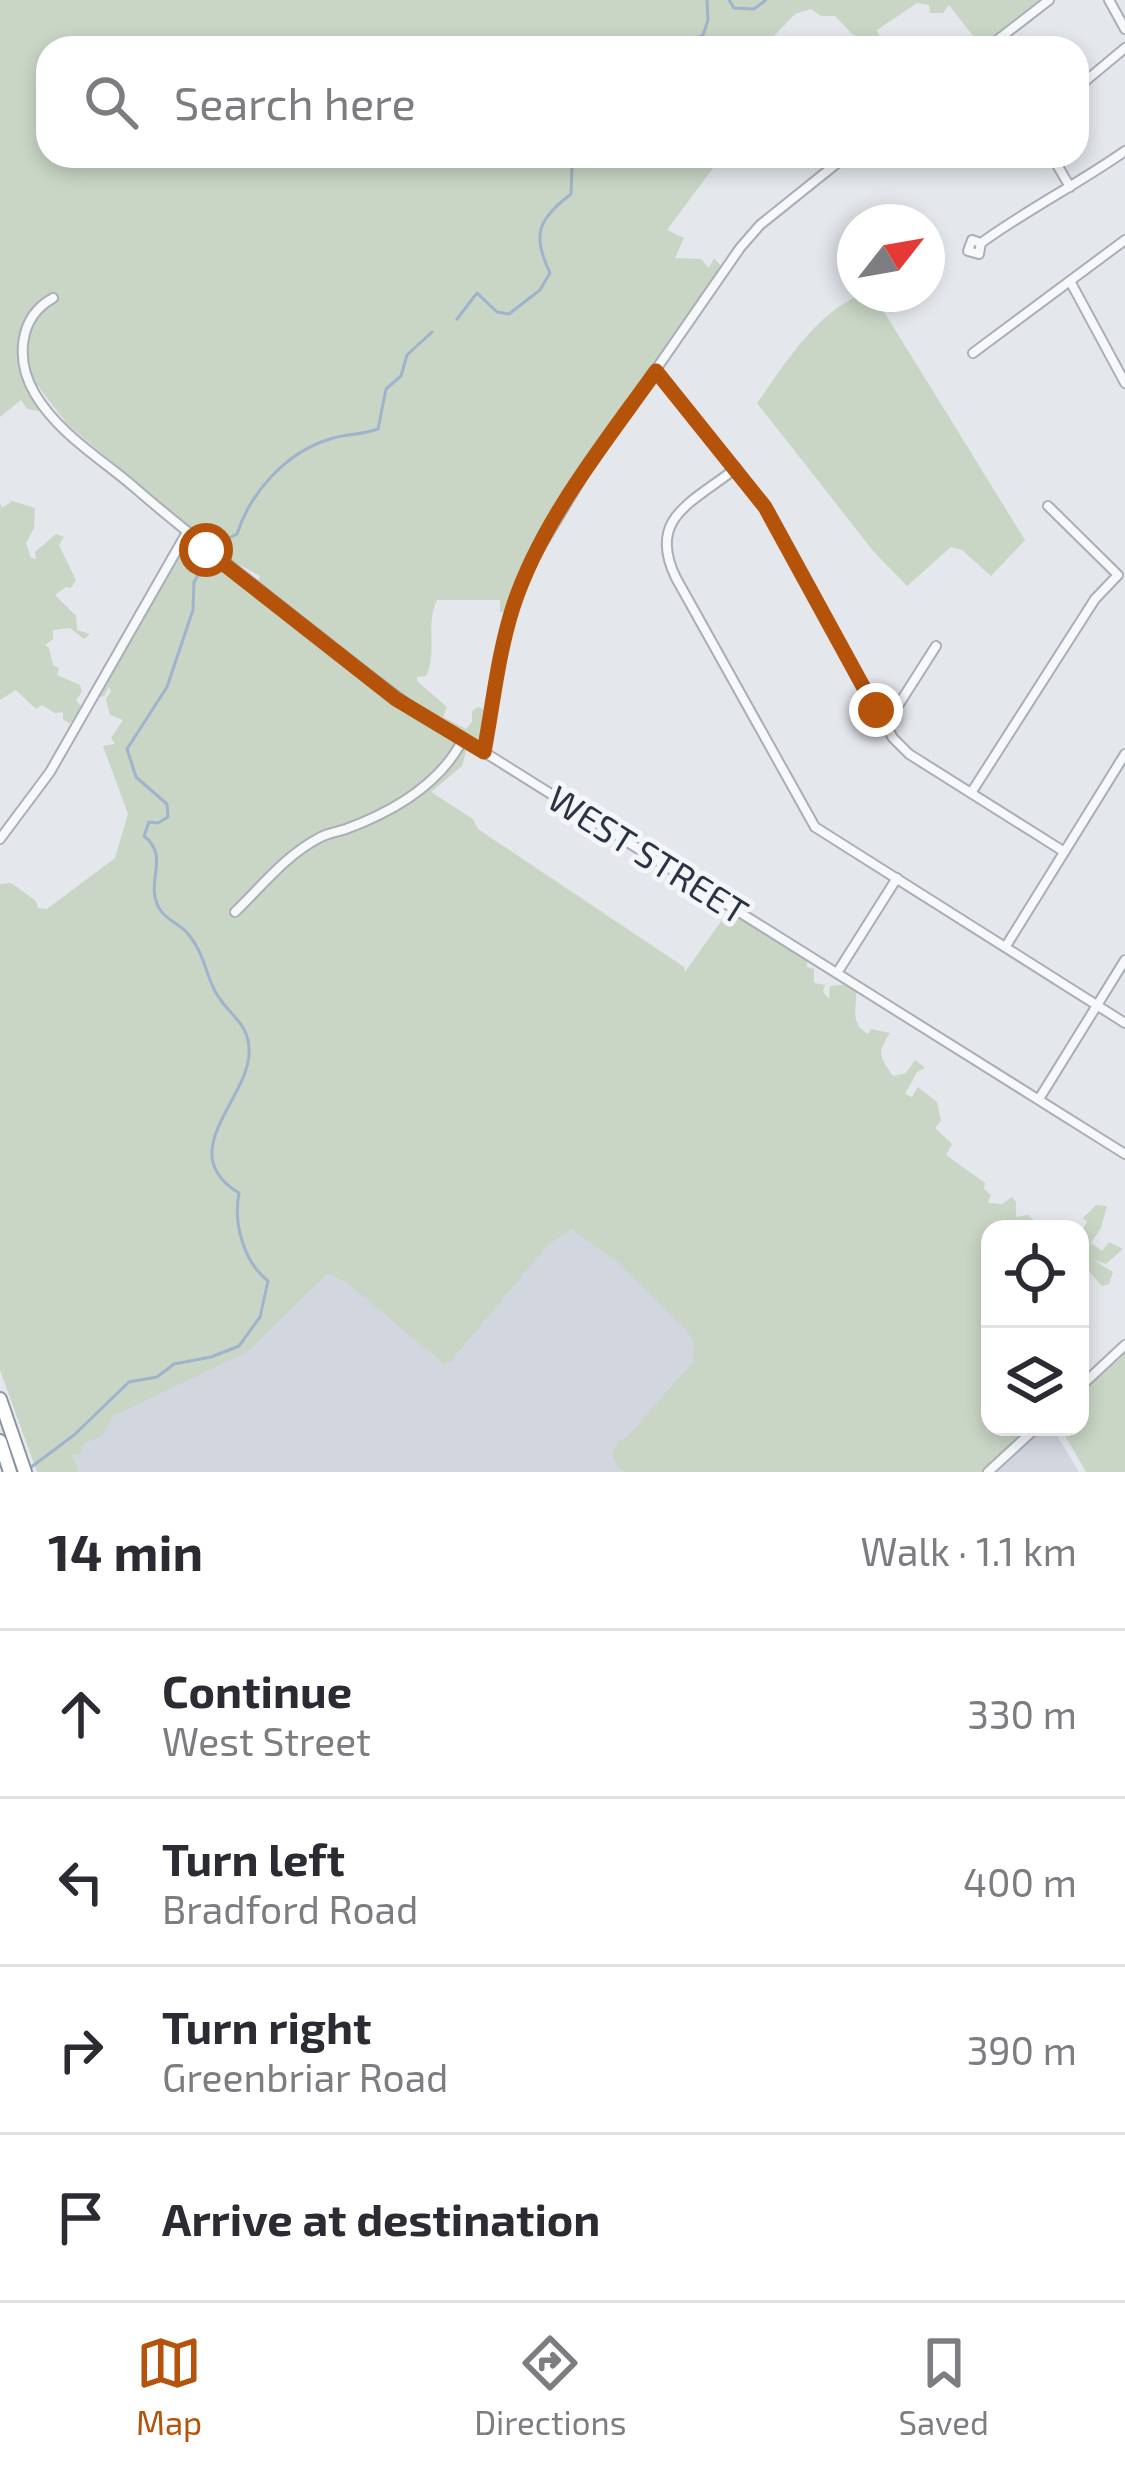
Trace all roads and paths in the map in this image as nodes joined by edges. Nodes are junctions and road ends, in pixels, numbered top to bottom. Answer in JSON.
{"nodes":[{"id":1,"x":1049,"y":0,"type":"edge"},
{"id":2,"x":1109,"y":0,"type":"edge"},
{"id":3,"x":1125,"y":29,"type":"edge"},
{"id":4,"x":1002,"y":36,"type":"edge"},
{"id":5,"x":1125,"y":48,"type":"edge"},
{"id":6,"x":1089,"y":78,"type":"edge"},
{"id":7,"x":1125,"y":151,"type":"edge"},
{"id":8,"x":831,"y":168,"type":"edge"},
{"id":9,"x":1059,"y":168,"type":"edge"},
{"id":10,"x":1070,"y":187,"type":"junction"},
{"id":11,"x":1125,"y":240,"type":"edge"},
{"id":12,"x":981,"y":243,"type":"dead end"},
{"id":13,"x":1070,"y":281,"type":"junction"},
{"id":14,"x":53,"y":298,"type":"dead end"},
{"id":15,"x":973,"y":352,"type":"dead end"},
{"id":16,"x":656,"y":371,"type":"junction"},
{"id":17,"x":1125,"y":383,"type":"edge"},
{"id":18,"x":736,"y":468,"type":"junction"},
{"id":19,"x":1048,"y":506,"type":"dead end"},
{"id":20,"x":186,"y":534,"type":"junction"},
{"id":21,"x":936,"y":646,"type":"dead end"},
{"id":22,"x":885,"y":726,"type":"junction"},
{"id":23,"x":462,"y":740,"type":"junction"},
{"id":24,"x":484,"y":752,"type":"junction"},
{"id":25,"x":1125,"y":754,"type":"edge"},
{"id":26,"x":971,"y":793,"type":"junction"},
{"id":27,"x":0,"y":839,"type":"edge"},
{"id":28,"x":1064,"y":851,"type":"junction"},
{"id":29,"x":897,"y":878,"type":"junction"},
{"id":30,"x":235,"y":912,"type":"dead end"},
{"id":31,"x":1006,"y":946,"type":"junction"},
{"id":32,"x":1125,"y":960,"type":"edge"},
{"id":33,"x":837,"y":973,"type":"junction"},
{"id":34,"x":1097,"y":1006,"type":"junction"},
{"id":35,"x":1125,"y":1023,"type":"edge"},
{"id":36,"x":1039,"y":1099,"type":"junction"},
{"id":37,"x":1125,"y":1154,"type":"edge"},
{"id":38,"x":1125,"y":1345,"type":"edge"},
{"id":39,"x":1089,"y":1379,"type":"edge"},
{"id":40,"x":0,"y":1399,"type":"edge"},
{"id":41,"x":1027,"y":1436,"type":"edge"},
{"id":42,"x":0,"y":1441,"type":"edge"},
{"id":43,"x":11,"y":1462,"type":"edge"},
{"id":44,"x":25,"y":1472,"type":"edge"},
{"id":45,"x":988,"y":1472,"type":"edge"}],
"edges":[{"from":1,"to":4,"type":"street"},
{"from":2,"to":3,"type":"street"},
{"from":5,"to":6,"type":"street"},
{"from":7,"to":10,"type":"street"},
{"from":8,"to":16,"type":"street"},
{"from":9,"to":10,"type":"street"},
{"from":10,"to":12,"type":"street"},
{"from":11,"to":13,"type":"street"},
{"from":13,"to":15,"type":"street"},
{"from":13,"to":17,"type":"street"},
{"from":14,"to":20,"type":"street","name":"WEST STREET"},
{"from":16,"to":18,"type":"street"},
{"from":16,"to":24,"type":"street"},
{"from":18,"to":22,"type":"street"},
{"from":18,"to":29,"type":"street"},
{"from":19,"to":26,"type":"street"},
{"from":20,"to":23,"type":"street","name":"WEST STREET"},
{"from":20,"to":27,"type":"street"},
{"from":21,"to":22,"type":"street"},
{"from":22,"to":26,"type":"street"},
{"from":23,"to":24,"type":"street","name":"WEST STREET"},
{"from":23,"to":30,"type":"street"},
{"from":24,"to":33,"type":"street","name":"WEST STREET"},
{"from":25,"to":28,"type":"street"},
{"from":26,"to":28,"type":"street"},
{"from":28,"to":31,"type":"street"},
{"from":29,"to":31,"type":"street"},
{"from":29,"to":33,"type":"street"},
{"from":31,"to":34,"type":"street"},
{"from":32,"to":34,"type":"street"},
{"from":33,"to":36,"type":"street","name":"WEST STREET"},
{"from":34,"to":35,"type":"street"},
{"from":34,"to":36,"type":"street"},
{"from":36,"to":37,"type":"street","name":"WEST STREET"},
{"from":38,"to":39,"type":"street"},
{"from":40,"to":43,"type":"highway"},
{"from":41,"to":45,"type":"street"},
{"from":42,"to":43,"type":"highway"},
{"from":43,"to":44,"type":"highway"}]}
